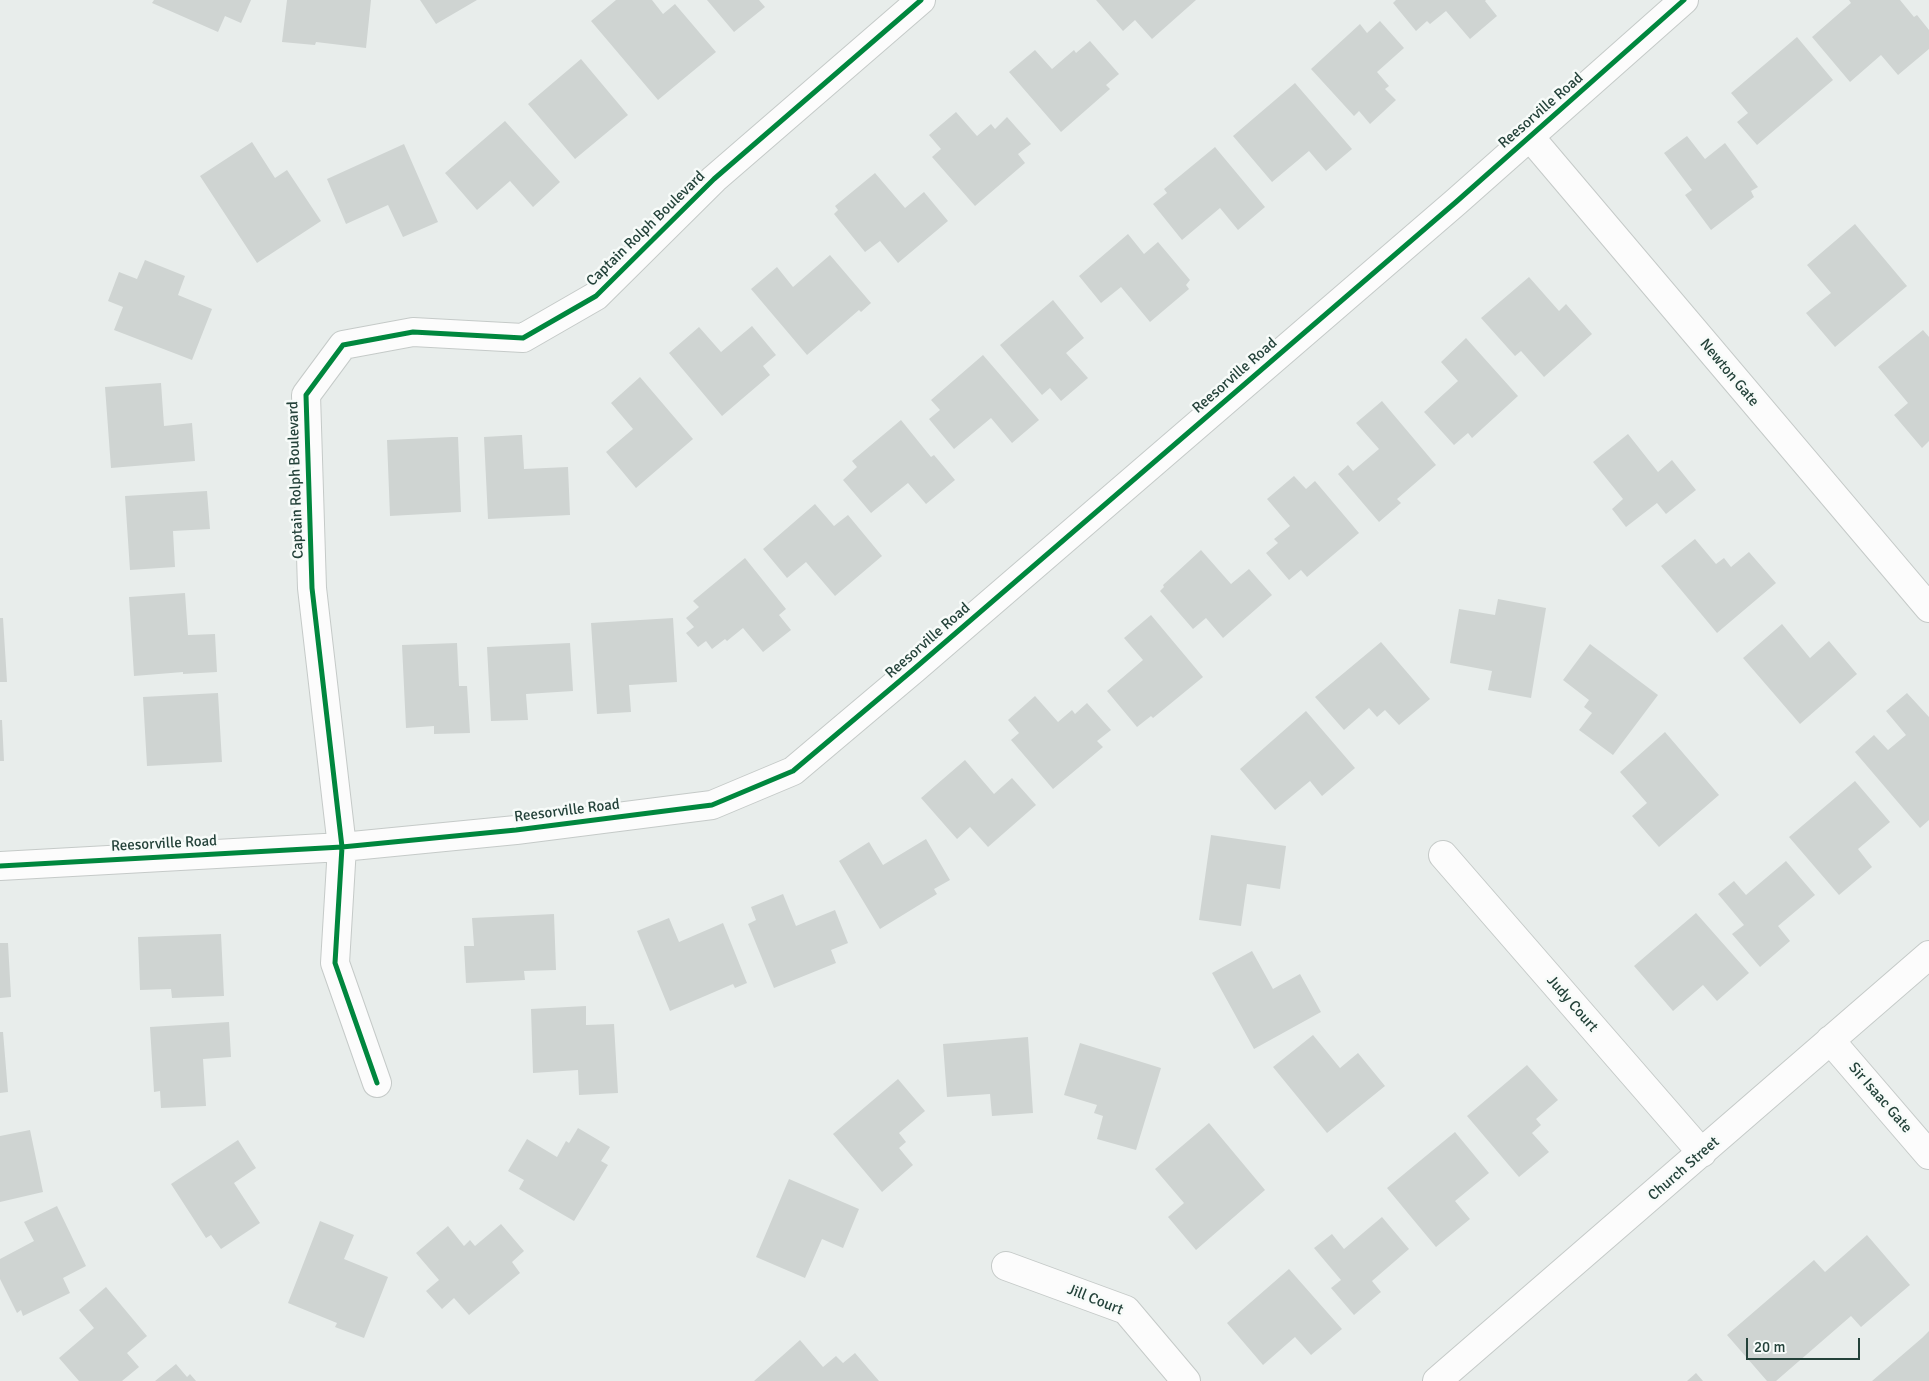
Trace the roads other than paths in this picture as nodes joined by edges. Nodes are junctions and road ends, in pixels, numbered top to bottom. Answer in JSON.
{"nodes":[{"id":1,"x":921,"y":0,"type":"edge"},
{"id":2,"x":1684,"y":0,"type":"edge"},
{"id":3,"x":1530,"y":137,"type":"junction"},
{"id":4,"x":1929,"y":608,"type":"edge"},
{"id":5,"x":342,"y":847,"type":"junction"},
{"id":6,"x":1443,"y":855,"type":"dead end"},
{"id":7,"x":0,"y":866,"type":"edge"},
{"id":8,"x":1929,"y":955,"type":"edge"},
{"id":9,"x":1830,"y":1040,"type":"junction"},
{"id":10,"x":377,"y":1083,"type":"dead end"},
{"id":11,"x":1702,"y":1153,"type":"junction"},
{"id":12,"x":1929,"y":1155,"type":"edge"},
{"id":13,"x":1006,"y":1266,"type":"dead end"},
{"id":14,"x":1186,"y":1381,"type":"edge"},
{"id":15,"x":1437,"y":1381,"type":"edge"}],
"edges":[{"from":1,"to":5,"type":"street","name":"Captain Rolph Boulevard"},
{"from":2,"to":3,"type":"street","name":"Reesorville Road"},
{"from":3,"to":4,"type":"street","name":"Newton Gate"},
{"from":3,"to":5,"type":"street","name":"Reesorville Road"},
{"from":5,"to":7,"type":"street","name":"Reesorville Road"},
{"from":5,"to":10,"type":"street","name":"Captain Rolph Boulevard"},
{"from":6,"to":11,"type":"street","name":"Judy Court"},
{"from":8,"to":9,"type":"street","name":"Church Street"},
{"from":9,"to":11,"type":"street","name":"Church Street"},
{"from":9,"to":12,"type":"street","name":"Sir Isaac Gate"},
{"from":11,"to":15,"type":"street","name":"Church Street"},
{"from":13,"to":14,"type":"street","name":"Jill Court"}]}
